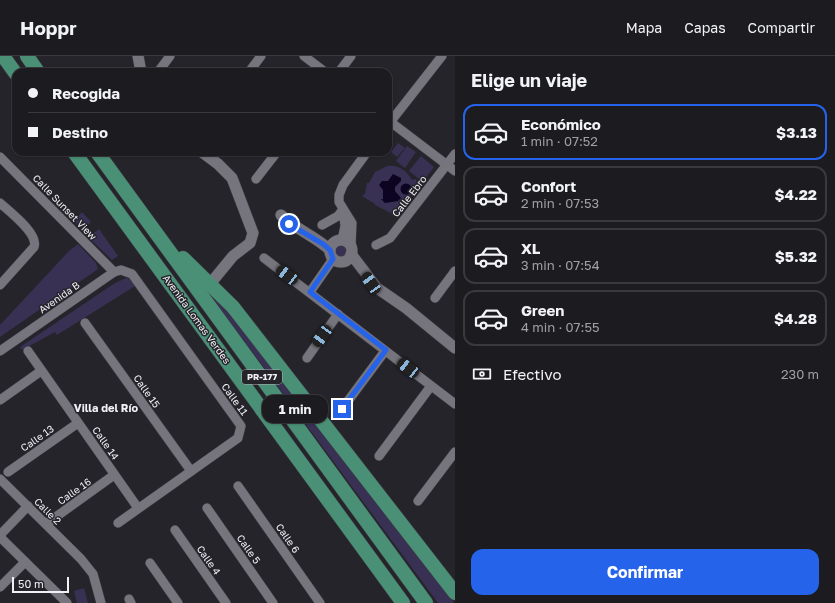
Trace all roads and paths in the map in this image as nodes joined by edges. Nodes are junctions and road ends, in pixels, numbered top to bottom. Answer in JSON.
{"nodes":[{"id":1,"x":3,"y":56,"type":"edge"},
{"id":2,"x":27,"y":56,"type":"edge"},
{"id":3,"x":138,"y":56,"type":"edge"},
{"id":4,"x":170,"y":56,"type":"edge"},
{"id":5,"x":261,"y":56,"type":"edge"},
{"id":6,"x":304,"y":56,"type":"edge"},
{"id":7,"x":351,"y":56,"type":"edge"},
{"id":8,"x":442,"y":56,"type":"edge"},
{"id":9,"x":12,"y":68,"type":"edge"},
{"id":10,"x":35,"y":68,"type":"edge"},
{"id":11,"x":141,"y":68,"type":"edge"},
{"id":12,"x":161,"y":68,"type":"edge"},
{"id":13,"x":252,"y":68,"type":"edge"},
{"id":14,"x":320,"y":68,"type":"edge"},
{"id":15,"x":342,"y":68,"type":"edge"},
{"id":16,"x":392,"y":118,"type":"edge"},
{"id":17,"x":392,"y":124,"type":"edge"},
{"id":18,"x":455,"y":154,"type":"edge"},
{"id":19,"x":77,"y":156,"type":"edge"},
{"id":20,"x":100,"y":156,"type":"edge"},
{"id":21,"x":207,"y":156,"type":"edge"},
{"id":22,"x":274,"y":156,"type":"edge"},
{"id":23,"x":364,"y":156,"type":"edge"},
{"id":24,"x":0,"y":157,"type":"edge"},
{"id":25,"x":447,"y":165,"type":"junction"},
{"id":26,"x":455,"y":171,"type":"edge"},
{"id":27,"x":256,"y":180,"type":"dead end"},
{"id":28,"x":339,"y":196,"type":"junction"},
{"id":29,"x":0,"y":203,"type":"edge"},
{"id":30,"x":343,"y":209,"type":"junction"},
{"id":31,"x":281,"y":215,"type":"dead end"},
{"id":32,"x":350,"y":220,"type":"junction"},
{"id":33,"x":322,"y":225,"type":"dead end"},
{"id":34,"x":152,"y":226,"type":"junction"},
{"id":35,"x":376,"y":245,"type":"dead end"},
{"id":36,"x":341,"y":251,"type":"junction"},
{"id":37,"x":264,"y":258,"type":"dead end"},
{"id":38,"x":455,"y":271,"type":"edge"},
{"id":39,"x":114,"y":272,"type":"junction"},
{"id":40,"x":3,"y":274,"type":"edge"},
{"id":41,"x":210,"y":284,"type":"junction"},
{"id":42,"x":0,"y":285,"type":"edge"},
{"id":43,"x":310,"y":292,"type":"junction"},
{"id":44,"x":434,"y":298,"type":"dead end"},
{"id":45,"x":338,"y":314,"type":"junction"},
{"id":46,"x":85,"y":323,"type":"dead end"},
{"id":47,"x":455,"y":348,"type":"edge"},
{"id":48,"x":386,"y":350,"type":"junction"},
{"id":49,"x":0,"y":351,"type":"edge"},
{"id":50,"x":28,"y":352,"type":"dead end"},
{"id":51,"x":307,"y":358,"type":"dead end"},
{"id":52,"x":41,"y":371,"type":"junction"},
{"id":53,"x":432,"y":386,"type":"junction"},
{"id":54,"x":0,"y":400,"type":"edge"},
{"id":55,"x":455,"y":404,"type":"edge"},
{"id":56,"x":342,"y":409,"type":"dead end"},
{"id":57,"x":78,"y":423,"type":"junction"},
{"id":58,"x":455,"y":452,"type":"edge"},
{"id":59,"x":379,"y":456,"type":"dead end"},
{"id":60,"x":191,"y":471,"type":"junction"},
{"id":61,"x":8,"y":472,"type":"dead end"},
{"id":62,"x":114,"y":475,"type":"junction"},
{"id":63,"x":0,"y":479,"type":"edge"},
{"id":64,"x":238,"y":486,"type":"dead end"},
{"id":65,"x":418,"y":501,"type":"dead end"},
{"id":66,"x":28,"y":506,"type":"junction"},
{"id":67,"x":138,"y":508,"type":"junction"},
{"id":68,"x":207,"y":508,"type":"dead end"},
{"id":69,"x":118,"y":523,"type":"dead end"},
{"id":70,"x":46,"y":524,"type":"junction"},
{"id":71,"x":174,"y":530,"type":"dead end"},
{"id":72,"x":0,"y":536,"type":"edge"},
{"id":73,"x":25,"y":562,"type":"junction"},
{"id":74,"x":150,"y":563,"type":"dead end"},
{"id":75,"x":384,"y":575,"type":"junction"},
{"id":76,"x":0,"y":587,"type":"edge"},
{"id":77,"x":455,"y":593,"type":"edge"},
{"id":78,"x":67,"y":603,"type":"edge"},
{"id":79,"x":101,"y":603,"type":"edge"},
{"id":80,"x":178,"y":603,"type":"edge"},
{"id":81,"x":226,"y":603,"type":"edge"},
{"id":82,"x":273,"y":603,"type":"edge"},
{"id":83,"x":320,"y":603,"type":"edge"},
{"id":84,"x":396,"y":603,"type":"edge"},
{"id":85,"x":403,"y":603,"type":"edge"},
{"id":86,"x":426,"y":603,"type":"edge"}],
"edges":[{"from":1,"to":9,"type":"highway"},
{"from":2,"to":10,"type":"highway"},
{"from":3,"to":11,"type":"street"},
{"from":4,"to":12,"type":"street"},
{"from":5,"to":13,"type":"street"},
{"from":6,"to":14,"type":"street"},
{"from":7,"to":15,"type":"street"},
{"from":8,"to":16,"type":"street"},
{"from":17,"to":25,"type":"street"},
{"from":18,"to":25,"type":"street","name":"Calle Ebro"},
{"from":19,"to":75,"type":"highway","name":"Avenida Lomas Verdes","number":"PR-177"},
{"from":20,"to":34,"type":"highway","name":"Avenida Lomas Verdes","number":"PR-177"},
{"from":21,"to":41,"type":"street"},
{"from":22,"to":27,"type":"street"},
{"from":23,"to":28,"type":"street"},
{"from":24,"to":39,"type":"street","name":"Calle Sunset View"},
{"from":25,"to":26,"type":"street"},
{"from":25,"to":35,"type":"street","name":"Calle Ebro"},
{"from":28,"to":30,"type":"street"},
{"from":28,"to":32,"type":"street"},
{"from":29,"to":40,"type":"street"},
{"from":30,"to":32,"type":"street"},
{"from":30,"to":33,"type":"street"},
{"from":30,"to":36,"type":"street"},
{"from":31,"to":36,"type":"street"},
{"from":32,"to":36,"type":"street"},
{"from":34,"to":41,"type":"highway"},
{"from":34,"to":86,"type":"highway","name":"Avenida Lomas Verdes","number":"PR-177"},
{"from":36,"to":43,"type":"street"},
{"from":36,"to":47,"type":"street"},
{"from":37,"to":43,"type":"street"},
{"from":38,"to":44,"type":"street"},
{"from":39,"to":49,"type":"street","name":"Avenida B"},
{"from":39,"to":60,"type":"street","name":"Calle 11"},
{"from":40,"to":42,"type":"street"},
{"from":41,"to":77,"type":"highway"},
{"from":43,"to":45,"type":"street"},
{"from":45,"to":48,"type":"street"},
{"from":45,"to":51,"type":"street"},
{"from":46,"to":60,"type":"street","name":"Calle 15"},
{"from":48,"to":53,"type":"street"},
{"from":48,"to":56,"type":"street"},
{"from":50,"to":52,"type":"street","name":"Calle 14"},
{"from":52,"to":54,"type":"street"},
{"from":52,"to":57,"type":"street","name":"Calle 14"},
{"from":53,"to":55,"type":"street"},
{"from":53,"to":59,"type":"street"},
{"from":57,"to":61,"type":"street","name":"Calle 13"},
{"from":57,"to":62,"type":"street","name":"Calle 14"},
{"from":58,"to":65,"type":"street"},
{"from":60,"to":67,"type":"street","name":"Calle 11"},
{"from":62,"to":67,"type":"street","name":"Calle 14"},
{"from":62,"to":70,"type":"street","name":"Calle 16"},
{"from":63,"to":66,"type":"street","name":"Calle 2"},
{"from":64,"to":83,"type":"street","name":"Calle 6"},
{"from":66,"to":70,"type":"street","name":"Calle 2"},
{"from":66,"to":72,"type":"street"},
{"from":67,"to":69,"type":"street","name":"Calle 11"},
{"from":68,"to":82,"type":"street","name":"Calle 5"},
{"from":70,"to":79,"type":"street","name":"Calle 2"},
{"from":71,"to":81,"type":"street","name":"Calle 4"},
{"from":72,"to":73,"type":"street"},
{"from":73,"to":76,"type":"street"},
{"from":73,"to":78,"type":"street"},
{"from":74,"to":80,"type":"street"},
{"from":75,"to":84,"type":"highway"},
{"from":75,"to":85,"type":"highway","name":"Avenida Lomas Verdes","number":"PR-177"}]}
